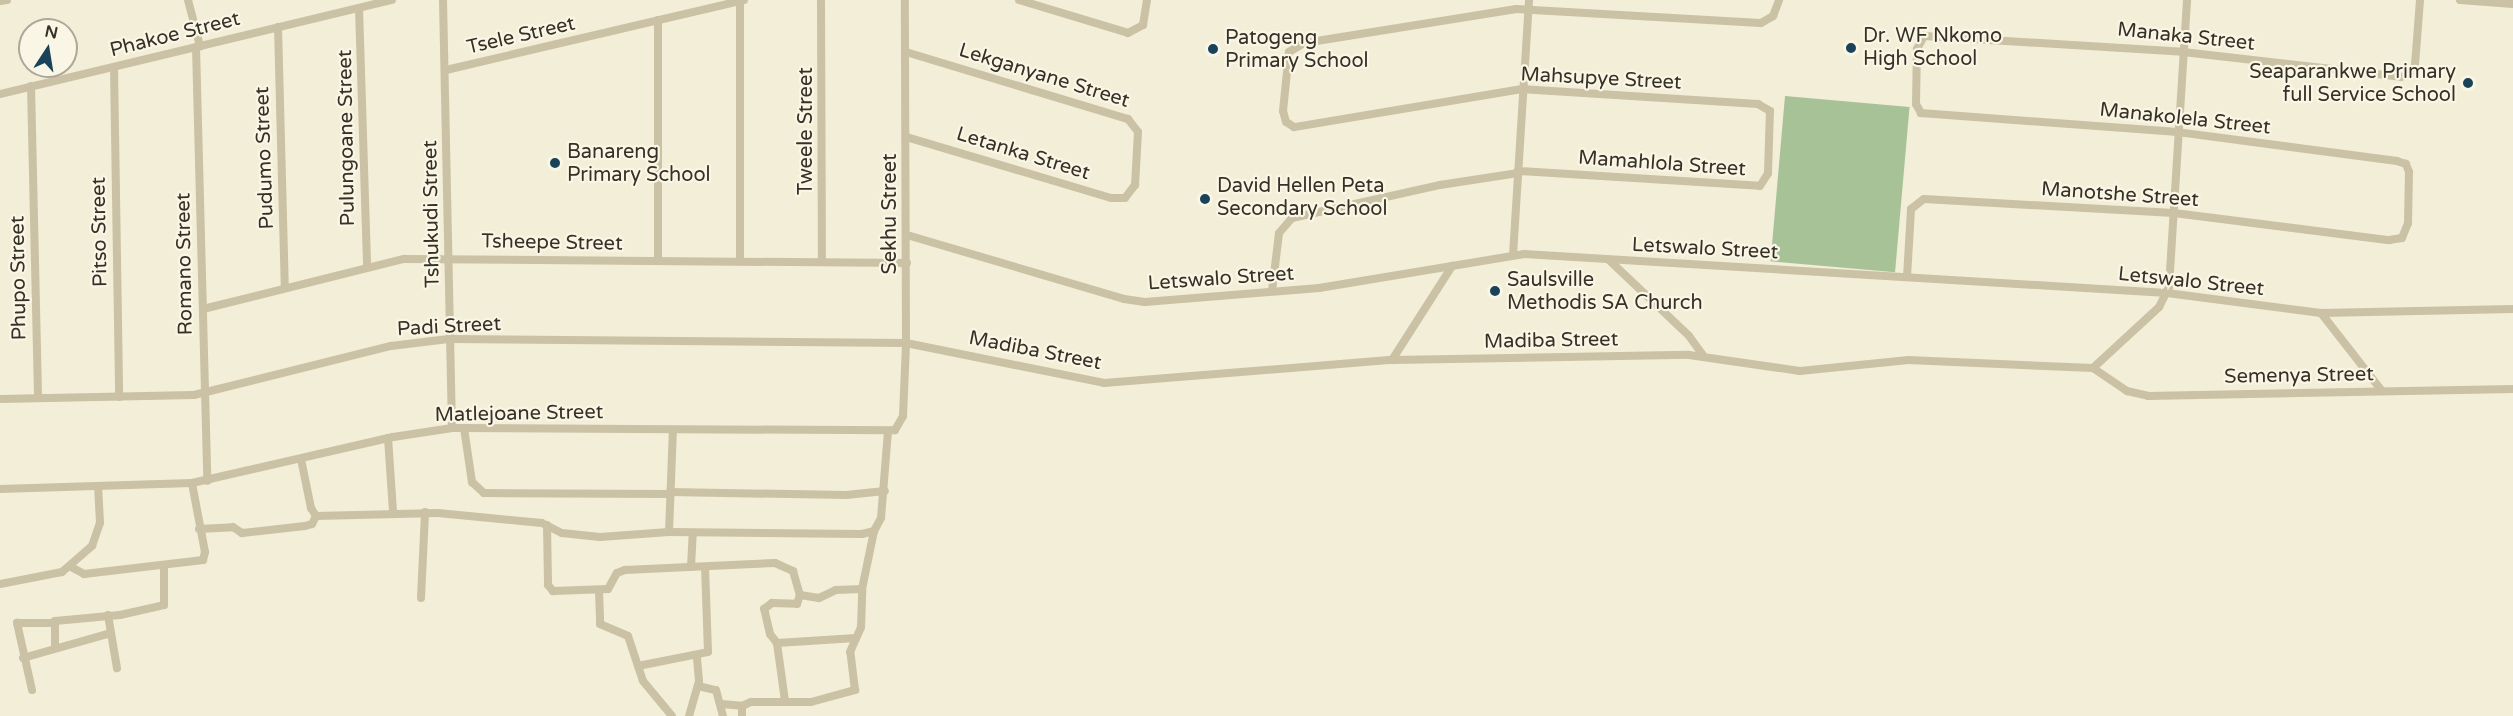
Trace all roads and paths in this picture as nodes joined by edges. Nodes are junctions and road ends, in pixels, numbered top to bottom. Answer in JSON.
{"nodes":[{"id":1,"x":6,"y":0,"type":"edge"},
{"id":2,"x":188,"y":0,"type":"edge"},
{"id":3,"x":392,"y":0,"type":"edge"},
{"id":4,"x":443,"y":0,"type":"edge"},
{"id":5,"x":822,"y":0,"type":"edge"},
{"id":6,"x":905,"y":0,"type":"edge"},
{"id":7,"x":1018,"y":0,"type":"edge"},
{"id":8,"x":1147,"y":0,"type":"edge"},
{"id":9,"x":1779,"y":0,"type":"edge"},
{"id":10,"x":2187,"y":0,"type":"edge"},
{"id":11,"x":2420,"y":0,"type":"edge"},
{"id":12,"x":2460,"y":0,"type":"edge"},
{"id":13,"x":0,"y":1,"type":"edge"},
{"id":14,"x":742,"y":1,"type":"edge"},
{"id":15,"x":1529,"y":4,"type":"edge"},
{"id":16,"x":2513,"y":4,"type":"edge"},
{"id":17,"x":359,"y":8,"type":"junction"},
{"id":18,"x":658,"y":20,"type":"junction"},
{"id":19,"x":278,"y":27,"type":"junction"},
{"id":20,"x":198,"y":46,"type":"junction"},
{"id":21,"x":906,"y":52,"type":"junction"},
{"id":22,"x":2183,"y":52,"type":"junction"},
{"id":23,"x":114,"y":67,"type":"junction"},
{"id":24,"x":446,"y":70,"type":"junction"},
{"id":25,"x":1917,"y":75,"type":"joint"},
{"id":26,"x":31,"y":86,"type":"junction"},
{"id":27,"x":1522,"y":89,"type":"junction"},
{"id":28,"x":0,"y":94,"type":"edge"},
{"id":29,"x":2178,"y":132,"type":"junction"},
{"id":30,"x":906,"y":137,"type":"junction"},
{"id":31,"x":1769,"y":146,"type":"joint"},
{"id":32,"x":1518,"y":172,"type":"junction"},
{"id":33,"x":1130,"y":195,"type":"joint"},
{"id":34,"x":2174,"y":213,"type":"junction"},
{"id":35,"x":907,"y":235,"type":"junction"},
{"id":36,"x":2398,"y":240,"type":"joint"},
{"id":37,"x":1513,"y":255,"type":"junction"},
{"id":38,"x":450,"y":258,"type":"junction"},
{"id":39,"x":658,"y":260,"type":"junction"},
{"id":40,"x":740,"y":260,"type":"junction"},
{"id":41,"x":1609,"y":260,"type":"junction"},
{"id":42,"x":822,"y":261,"type":"junction"},
{"id":43,"x":907,"y":263,"type":"junction"},
{"id":44,"x":1452,"y":266,"type":"junction"},
{"id":45,"x":367,"y":267,"type":"junction"},
{"id":46,"x":1907,"y":277,"type":"junction"},
{"id":47,"x":285,"y":288,"type":"junction"},
{"id":48,"x":1272,"y":291,"type":"junction"},
{"id":49,"x":2167,"y":293,"type":"junction"},
{"id":50,"x":202,"y":309,"type":"junction"},
{"id":51,"x":2513,"y":309,"type":"edge"},
{"id":52,"x":2321,"y":313,"type":"junction"},
{"id":53,"x":449,"y":339,"type":"junction"},
{"id":54,"x":906,"y":344,"type":"junction"},
{"id":55,"x":1703,"y":355,"type":"junction"},
{"id":56,"x":1392,"y":360,"type":"junction"},
{"id":57,"x":2093,"y":368,"type":"junction"},
{"id":58,"x":2513,"y":389,"type":"edge"},
{"id":59,"x":2382,"y":391,"type":"junction"},
{"id":60,"x":203,"y":393,"type":"junction"},
{"id":61,"x":119,"y":397,"type":"junction"},
{"id":62,"x":38,"y":398,"type":"junction"},
{"id":63,"x":0,"y":399,"type":"edge"},
{"id":64,"x":900,"y":426,"type":"joint"},
{"id":65,"x":452,"y":428,"type":"junction"},
{"id":66,"x":464,"y":428,"type":"junction"},
{"id":67,"x":673,"y":430,"type":"junction"},
{"id":68,"x":888,"y":431,"type":"junction"},
{"id":69,"x":388,"y":438,"type":"junction"},
{"id":70,"x":301,"y":459,"type":"junction"},
{"id":71,"x":207,"y":481,"type":"junction"},
{"id":72,"x":192,"y":483,"type":"junction"},
{"id":73,"x":98,"y":487,"type":"junction"},
{"id":74,"x":0,"y":489,"type":"edge"},
{"id":75,"x":885,"y":491,"type":"junction"},
{"id":76,"x":670,"y":493,"type":"junction"},
{"id":77,"x":393,"y":511,"type":"junction"},
{"id":78,"x":425,"y":512,"type":"junction"},
{"id":79,"x":316,"y":516,"type":"junction"},
{"id":80,"x":547,"y":525,"type":"junction"},
{"id":81,"x":199,"y":529,"type":"junction"},
{"id":82,"x":874,"y":531,"type":"junction"},
{"id":83,"x":669,"y":532,"type":"junction"},
{"id":84,"x":693,"y":533,"type":"junction"},
{"id":85,"x":164,"y":566,"type":"junction"},
{"id":86,"x":70,"y":567,"type":"junction"},
{"id":87,"x":691,"y":567,"type":"junction"},
{"id":88,"x":705,"y":567,"type":"junction"},
{"id":89,"x":0,"y":584,"type":"edge"},
{"id":90,"x":862,"y":589,"type":"junction"},
{"id":91,"x":599,"y":590,"type":"junction"},
{"id":92,"x":800,"y":595,"type":"junction"},
{"id":93,"x":421,"y":598,"type":"dead end"},
{"id":94,"x":108,"y":615,"type":"junction"},
{"id":95,"x":53,"y":623,"type":"junction"},
{"id":96,"x":111,"y":633,"type":"junction"},
{"id":97,"x":856,"y":638,"type":"junction"},
{"id":98,"x":777,"y":643,"type":"junction"},
{"id":99,"x":55,"y":647,"type":"junction"},
{"id":100,"x":697,"y":656,"type":"junction"},
{"id":101,"x":23,"y":658,"type":"junction"},
{"id":102,"x":638,"y":666,"type":"junction"},
{"id":103,"x":117,"y":668,"type":"dead end"},
{"id":104,"x":698,"y":686,"type":"junction"},
{"id":105,"x":32,"y":690,"type":"dead end"},
{"id":106,"x":785,"y":701,"type":"junction"},
{"id":107,"x":721,"y":704,"type":"junction"},
{"id":108,"x":742,"y":706,"type":"junction"},
{"id":109,"x":687,"y":715,"type":"edge"},
{"id":110,"x":672,"y":716,"type":"edge"},
{"id":111,"x":723,"y":716,"type":"edge"},
{"id":112,"x":742,"y":716,"type":"edge"}],
"edges":[{"from":1,"to":13,"type":"street"},
{"from":2,"to":20,"type":"street","name":"Romano Street"},
{"from":3,"to":17,"type":"street","name":"Phakoe Street"},
{"from":4,"to":24,"type":"street","name":"Tshukudi Street"},
{"from":5,"to":42,"type":"street","name":"Tweele Street"},
{"from":6,"to":21,"type":"street","name":"Sekhu Street"},
{"from":7,"to":8,"type":"street"},
{"from":9,"to":15,"type":"street"},
{"from":10,"to":22,"type":"street"},
{"from":11,"to":22,"type":"street","name":"Manaka Street"},
{"from":12,"to":16,"type":"street"},
{"from":14,"to":18,"type":"street","name":"Tsele Street"},
{"from":14,"to":40,"type":"street"},
{"from":15,"to":27,"type":"street"},
{"from":15,"to":27,"type":"street","name":"Mahsupye Street"},
{"from":17,"to":19,"type":"street","name":"Phakoe Street"},
{"from":17,"to":45,"type":"street","name":"Pulungoane Street"},
{"from":18,"to":24,"type":"street","name":"Tsele Street"},
{"from":18,"to":39,"type":"street"},
{"from":19,"to":20,"type":"street","name":"Phakoe Street"},
{"from":19,"to":47,"type":"street","name":"Pudumo Street"},
{"from":20,"to":23,"type":"street","name":"Phakoe Street"},
{"from":20,"to":50,"type":"street","name":"Romano Street"},
{"from":21,"to":30,"type":"street","name":"Sekhu Street"},
{"from":21,"to":33,"type":"street","name":"Lekganyane Street"},
{"from":22,"to":25,"type":"street","name":"Manaka Street"},
{"from":22,"to":29,"type":"street"},
{"from":23,"to":26,"type":"street","name":"Phakoe Street"},
{"from":23,"to":61,"type":"street","name":"Pitso Street"},
{"from":24,"to":38,"type":"street","name":"Tshukudi Street"},
{"from":25,"to":29,"type":"street","name":"Manakolela Street"},
{"from":26,"to":28,"type":"street","name":"Phakoe Street"},
{"from":26,"to":62,"type":"street","name":"Phupo Street"},
{"from":27,"to":31,"type":"street","name":"Mahsupye Street"},
{"from":27,"to":32,"type":"street"},
{"from":29,"to":34,"type":"street"},
{"from":29,"to":36,"type":"street","name":"Manakolela Street"},
{"from":30,"to":33,"type":"street","name":"Letanka Street"},
{"from":30,"to":35,"type":"street","name":"Sekhu Street"},
{"from":31,"to":32,"type":"street","name":"Mamahlola Street"},
{"from":32,"to":37,"type":"street"},
{"from":32,"to":48,"type":"street","name":"Mamahlola Street"},
{"from":34,"to":36,"type":"street","name":"Manotshe Street"},
{"from":34,"to":46,"type":"street","name":"Manotshe Street"},
{"from":34,"to":49,"type":"street"},
{"from":35,"to":43,"type":"street","name":"Sekhu Street"},
{"from":35,"to":48,"type":"street","name":"Letswalo Street"},
{"from":37,"to":41,"type":"street","name":"Letswalo Street"},
{"from":37,"to":44,"type":"street","name":"Letswalo Street"},
{"from":38,"to":39,"type":"street","name":"Tsheepe Street"},
{"from":38,"to":45,"type":"street","name":"Tsheepe Street"},
{"from":38,"to":53,"type":"street","name":"Tshukudi Street"},
{"from":39,"to":40,"type":"street","name":"Tsheepe Street"},
{"from":40,"to":42,"type":"street","name":"Tsheepe Street"},
{"from":41,"to":46,"type":"street","name":"Letswalo Street"},
{"from":41,"to":55,"type":"street"},
{"from":42,"to":43,"type":"street","name":"Tsheepe Street"},
{"from":43,"to":54,"type":"street","name":"Sekhu Street"},
{"from":44,"to":48,"type":"street","name":"Letswalo Street"},
{"from":44,"to":56,"type":"street"},
{"from":45,"to":47,"type":"street","name":"Tsheepe Street"},
{"from":46,"to":49,"type":"street","name":"Letswalo Street"},
{"from":47,"to":50,"type":"street","name":"Tsheepe Street"},
{"from":49,"to":52,"type":"street","name":"Letswalo Street"},
{"from":49,"to":57,"type":"street"},
{"from":50,"to":60,"type":"street","name":"Romano Street"},
{"from":51,"to":52,"type":"street","name":"Letswalo Street"},
{"from":52,"to":59,"type":"street"},
{"from":53,"to":54,"type":"street","name":"Padi Street"},
{"from":53,"to":60,"type":"street","name":"Padi Street"},
{"from":53,"to":65,"type":"street","name":"Tshukudi Street"},
{"from":54,"to":56,"type":"street","name":"Madiba Street"},
{"from":54,"to":64,"type":"street","name":"Sekhu Street"},
{"from":55,"to":56,"type":"street","name":"Madiba Street"},
{"from":55,"to":57,"type":"street","name":"Madiba Street"},
{"from":57,"to":59,"type":"street","name":"Semenya Street"},
{"from":58,"to":59,"type":"street","name":"Semenya Street"},
{"from":60,"to":61,"type":"street","name":"Padi Street"},
{"from":60,"to":71,"type":"street","name":"Romano Street"},
{"from":61,"to":62,"type":"street","name":"Padi Street"},
{"from":62,"to":63,"type":"street","name":"Padi Street"},
{"from":64,"to":68,"type":"street","name":"Matlejoane Street"},
{"from":65,"to":66,"type":"street","name":"Matlejoane Street"},
{"from":65,"to":69,"type":"street","name":"Matlejoane Street"},
{"from":66,"to":67,"type":"street","name":"Matlejoane Street"},
{"from":66,"to":76,"type":"street"},
{"from":67,"to":68,"type":"street","name":"Matlejoane Street"},
{"from":67,"to":76,"type":"street"},
{"from":68,"to":75,"type":"street"},
{"from":69,"to":70,"type":"street","name":"Matlejoane Street"},
{"from":69,"to":77,"type":"street"},
{"from":70,"to":71,"type":"street","name":"Matlejoane Street"},
{"from":70,"to":79,"type":"street"},
{"from":71,"to":72,"type":"street","name":"Matlejoane Street"},
{"from":72,"to":73,"type":"street","name":"Matlejoane Street"},
{"from":72,"to":81,"type":"street"},
{"from":73,"to":74,"type":"street","name":"Matlejoane Street"},
{"from":73,"to":86,"type":"street"},
{"from":75,"to":76,"type":"street"},
{"from":75,"to":82,"type":"street"},
{"from":76,"to":83,"type":"street"},
{"from":77,"to":78,"type":"street"},
{"from":77,"to":79,"type":"street"},
{"from":78,"to":80,"type":"street"},
{"from":78,"to":93,"type":"street"},
{"from":79,"to":81,"type":"street"},
{"from":80,"to":83,"type":"street"},
{"from":80,"to":91,"type":"street"},
{"from":81,"to":85,"type":"street"},
{"from":82,"to":84,"type":"street"},
{"from":82,"to":90,"type":"street"},
{"from":83,"to":84,"type":"street"},
{"from":84,"to":87,"type":"street"},
{"from":85,"to":86,"type":"street"},
{"from":85,"to":94,"type":"street"},
{"from":86,"to":89,"type":"street"},
{"from":87,"to":88,"type":"street"},
{"from":87,"to":91,"type":"street"},
{"from":88,"to":92,"type":"street"},
{"from":88,"to":100,"type":"street"},
{"from":90,"to":92,"type":"street"},
{"from":90,"to":97,"type":"street"},
{"from":91,"to":102,"type":"street"},
{"from":92,"to":98,"type":"street"},
{"from":94,"to":95,"type":"street"},
{"from":94,"to":96,"type":"street"},
{"from":95,"to":99,"type":"street"},
{"from":95,"to":101,"type":"street"},
{"from":96,"to":99,"type":"street"},
{"from":96,"to":103,"type":"street"},
{"from":97,"to":98,"type":"street"},
{"from":97,"to":106,"type":"street"},
{"from":98,"to":106,"type":"street"},
{"from":99,"to":101,"type":"street"},
{"from":100,"to":102,"type":"street"},
{"from":100,"to":104,"type":"street"},
{"from":101,"to":105,"type":"street"},
{"from":102,"to":110,"type":"street"},
{"from":104,"to":107,"type":"street"},
{"from":104,"to":109,"type":"street"},
{"from":106,"to":108,"type":"street"},
{"from":107,"to":108,"type":"street"},
{"from":107,"to":111,"type":"street"},
{"from":108,"to":112,"type":"street"}]}
